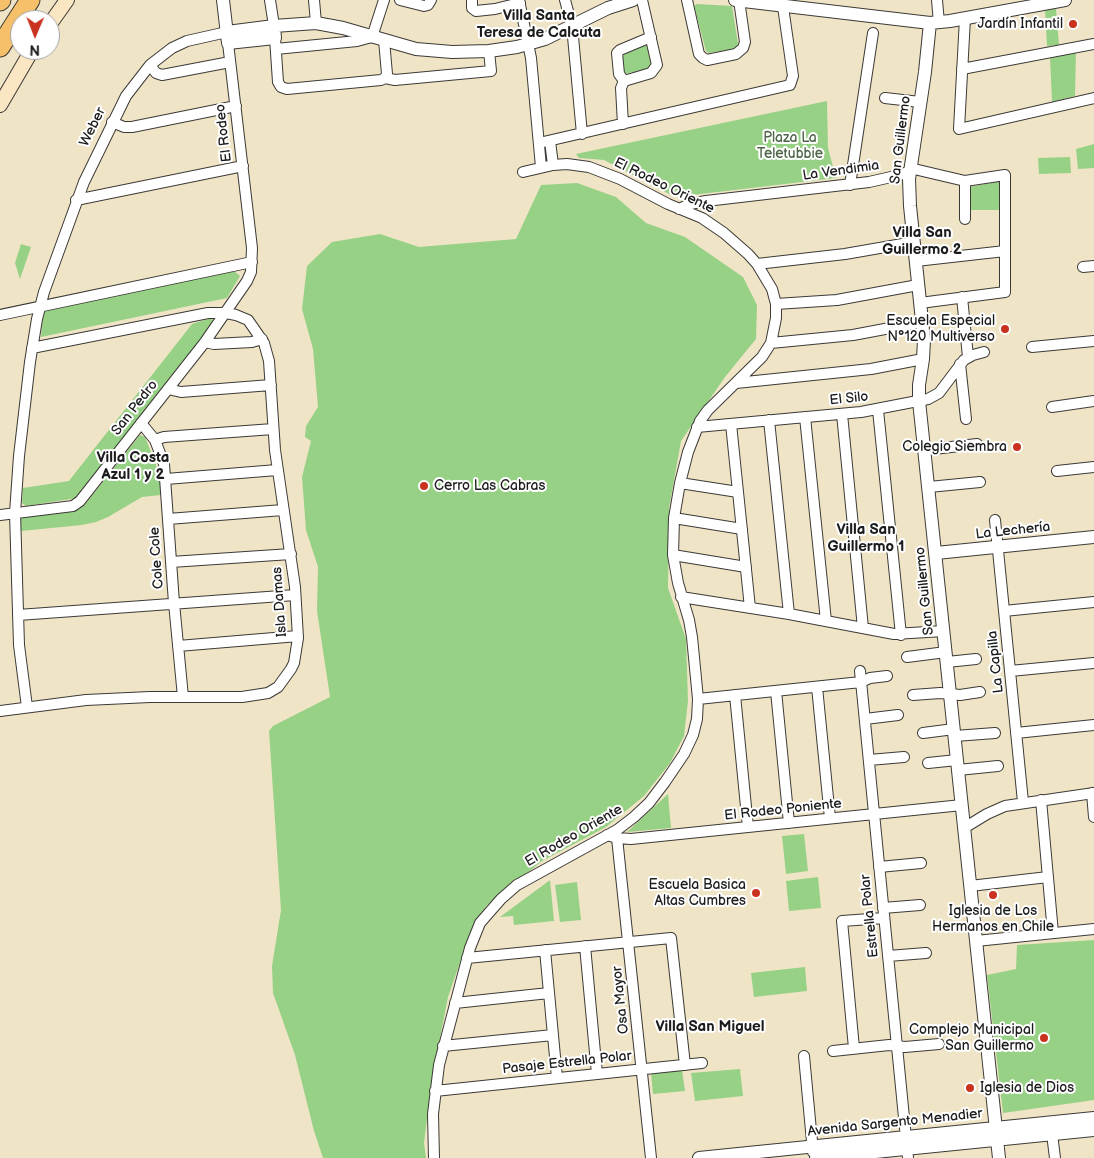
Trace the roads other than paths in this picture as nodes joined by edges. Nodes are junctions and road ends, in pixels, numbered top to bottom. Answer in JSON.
{"nodes":[{"id":1,"x":30,"y":0,"type":"edge"},
{"id":2,"x":223,"y":0,"type":"edge"},
{"id":3,"x":270,"y":0,"type":"edge"},
{"id":4,"x":314,"y":0,"type":"edge"},
{"id":5,"x":384,"y":0,"type":"edge"},
{"id":6,"x":400,"y":0,"type":"edge"},
{"id":7,"x":430,"y":0,"type":"edge"},
{"id":8,"x":472,"y":0,"type":"edge"},
{"id":9,"x":565,"y":0,"type":"edge"},
{"id":10,"x":633,"y":0,"type":"edge"},
{"id":11,"x":642,"y":0,"type":"edge"},
{"id":12,"x":687,"y":0,"type":"edge"},
{"id":13,"x":737,"y":0,"type":"edge"},
{"id":14,"x":937,"y":0,"type":"edge"},
{"id":15,"x":520,"y":1,"type":"edge"},
{"id":16,"x":1057,"y":1,"type":"edge"},
{"id":17,"x":783,"y":3,"type":"edge"},
{"id":18,"x":612,"y":4,"type":"edge"},
{"id":19,"x":828,"y":5,"type":"edge"},
{"id":20,"x":965,"y":18,"type":"junction"},
{"id":21,"x":316,"y":23,"type":"junction"},
{"id":22,"x":934,"y":23,"type":"junction"},
{"id":23,"x":572,"y":26,"type":"junction"},
{"id":24,"x":873,"y":33,"type":"dead end"},
{"id":25,"x":651,"y":37,"type":"junction"},
{"id":26,"x":227,"y":38,"type":"junction"},
{"id":27,"x":275,"y":38,"type":"junction"},
{"id":28,"x":378,"y":39,"type":"junction"},
{"id":29,"x":529,"y":44,"type":"junction"},
{"id":30,"x":1094,"y":44,"type":"edge"},
{"id":31,"x":0,"y":47,"type":"edge"},
{"id":32,"x":489,"y":51,"type":"junction"},
{"id":33,"x":26,"y":60,"type":"edge"},
{"id":34,"x":230,"y":62,"type":"junction"},
{"id":35,"x":150,"y":65,"type":"junction"},
{"id":36,"x":962,"y":69,"type":"junction"},
{"id":37,"x":385,"y":78,"type":"junction"},
{"id":38,"x":624,"y":81,"type":"junction"},
{"id":39,"x":885,"y":98,"type":"dead end"},
{"id":40,"x":1094,"y":98,"type":"edge"},
{"id":41,"x":920,"y":102,"type":"junction"},
{"id":42,"x":0,"y":105,"type":"edge"},
{"id":43,"x":236,"y":106,"type":"junction"},
{"id":44,"x":112,"y":122,"type":"junction"},
{"id":45,"x":624,"y":124,"type":"junction"},
{"id":46,"x":582,"y":134,"type":"junction"},
{"id":47,"x":545,"y":142,"type":"junction"},
{"id":48,"x":553,"y":165,"type":"junction"},
{"id":49,"x":243,"y":166,"type":"junction"},
{"id":50,"x":541,"y":167,"type":"junction"},
{"id":51,"x":910,"y":171,"type":"junction"},
{"id":52,"x":523,"y":172,"type":"dead end"},
{"id":53,"x":965,"y":181,"type":"junction"},
{"id":54,"x":84,"y":182,"type":"junction"},
{"id":55,"x":850,"y":185,"type":"junction"},
{"id":56,"x":94,"y":197,"type":"junction"},
{"id":57,"x":76,"y":200,"type":"junction"},
{"id":58,"x":679,"y":209,"type":"junction"},
{"id":59,"x":965,"y":219,"type":"dead end"},
{"id":60,"x":914,"y":242,"type":"junction"},
{"id":61,"x":1005,"y":251,"type":"junction"},
{"id":62,"x":916,"y":261,"type":"junction"},
{"id":63,"x":252,"y":262,"type":"junction"},
{"id":64,"x":757,"y":264,"type":"junction"},
{"id":65,"x":1094,"y":266,"type":"edge"},
{"id":66,"x":1083,"y":268,"type":"dead end"},
{"id":67,"x":918,"y":285,"type":"junction"},
{"id":68,"x":962,"y":298,"type":"junction"},
{"id":69,"x":920,"y":303,"type":"junction"},
{"id":70,"x":776,"y":304,"type":"junction"},
{"id":71,"x":40,"y":307,"type":"junction"},
{"id":72,"x":226,"y":313,"type":"junction"},
{"id":73,"x":0,"y":315,"type":"edge"},
{"id":74,"x":922,"y":322,"type":"junction"},
{"id":75,"x":262,"y":339,"type":"junction"},
{"id":76,"x":1094,"y":341,"type":"edge"},
{"id":77,"x":205,"y":342,"type":"junction"},
{"id":78,"x":770,"y":343,"type":"junction"},
{"id":79,"x":1032,"y":347,"type":"dead end"},
{"id":80,"x":32,"y":348,"type":"junction"},
{"id":81,"x":984,"y":352,"type":"dead end"},
{"id":82,"x":968,"y":357,"type":"junction"},
{"id":83,"x":923,"y":359,"type":"junction"},
{"id":84,"x":960,"y":364,"type":"junction"},
{"id":85,"x":736,"y":383,"type":"junction"},
{"id":86,"x":270,"y":385,"type":"junction"},
{"id":87,"x":168,"y":389,"type":"junction"},
{"id":88,"x":919,"y":401,"type":"junction"},
{"id":89,"x":1094,"y":401,"type":"edge"},
{"id":90,"x":1052,"y":406,"type":"dead end"},
{"id":91,"x":878,"y":410,"type":"junction"},
{"id":92,"x":842,"y":414,"type":"junction"},
{"id":93,"x":805,"y":417,"type":"junction"},
{"id":94,"x":966,"y":419,"type":"dead end"},
{"id":95,"x":769,"y":420,"type":"junction"},
{"id":96,"x":141,"y":423,"type":"junction"},
{"id":97,"x":731,"y":424,"type":"junction"},
{"id":98,"x":697,"y":427,"type":"junction"},
{"id":99,"x":273,"y":429,"type":"junction"},
{"id":100,"x":155,"y":440,"type":"junction"},
{"id":101,"x":977,"y":444,"type":"dead end"},
{"id":102,"x":925,"y":450,"type":"junction"},
{"id":103,"x":1094,"y":467,"type":"edge"},
{"id":104,"x":277,"y":470,"type":"junction"},
{"id":105,"x":1057,"y":471,"type":"dead end"},
{"id":106,"x":166,"y":479,"type":"junction"},
{"id":107,"x":980,"y":482,"type":"dead end"},
{"id":108,"x":680,"y":483,"type":"junction"},
{"id":109,"x":929,"y":487,"type":"junction"},
{"id":110,"x":738,"y":492,"type":"junction"},
{"id":111,"x":284,"y":510,"type":"junction"},
{"id":112,"x":15,"y":513,"type":"junction"},
{"id":113,"x":0,"y":515,"type":"edge"},
{"id":114,"x":674,"y":518,"type":"junction"},
{"id":115,"x":168,"y":519,"type":"junction"},
{"id":116,"x":995,"y":520,"type":"dead end"},
{"id":117,"x":742,"y":529,"type":"junction"},
{"id":118,"x":1094,"y":537,"type":"edge"},
{"id":119,"x":998,"y":547,"type":"junction"},
{"id":120,"x":936,"y":553,"type":"junction"},
{"id":121,"x":291,"y":554,"type":"junction"},
{"id":122,"x":674,"y":555,"type":"junction"},
{"id":123,"x":171,"y":562,"type":"junction"},
{"id":124,"x":746,"y":567,"type":"junction"},
{"id":125,"x":295,"y":595,"type":"junction"},
{"id":126,"x":681,"y":597,"type":"junction"},
{"id":127,"x":1094,"y":602,"type":"edge"},
{"id":128,"x":174,"y":603,"type":"junction"},
{"id":129,"x":750,"y":608,"type":"junction"},
{"id":130,"x":1004,"y":611,"type":"junction"},
{"id":131,"x":789,"y":614,"type":"junction"},
{"id":132,"x":18,"y":615,"type":"junction"},
{"id":133,"x":826,"y":621,"type":"junction"},
{"id":134,"x":863,"y":628,"type":"junction"},
{"id":135,"x":944,"y":631,"type":"junction"},
{"id":136,"x":901,"y":635,"type":"junction"},
{"id":137,"x":298,"y":636,"type":"junction"},
{"id":138,"x":178,"y":646,"type":"junction"},
{"id":139,"x":907,"y":657,"type":"dead end"},
{"id":140,"x":947,"y":657,"type":"junction"},
{"id":141,"x":976,"y":659,"type":"dead end"},
{"id":142,"x":1094,"y":663,"type":"edge"},
{"id":143,"x":860,"y":671,"type":"dead end"},
{"id":144,"x":1010,"y":671,"type":"junction"},
{"id":145,"x":887,"y":676,"type":"dead end"},
{"id":146,"x":861,"y":682,"type":"junction"},
{"id":147,"x":817,"y":687,"type":"junction"},
{"id":148,"x":776,"y":691,"type":"junction"},
{"id":149,"x":980,"y":692,"type":"dead end"},
{"id":150,"x":950,"y":694,"type":"junction"},
{"id":151,"x":735,"y":695,"type":"junction"},
{"id":152,"x":913,"y":695,"type":"dead end"},
{"id":153,"x":183,"y":697,"type":"junction"},
{"id":154,"x":698,"y":699,"type":"junction"},
{"id":155,"x":27,"y":707,"type":"junction"},
{"id":156,"x":0,"y":711,"type":"edge"},
{"id":157,"x":898,"y":715,"type":"dead end"},
{"id":158,"x":865,"y":719,"type":"junction"},
{"id":159,"x":1094,"y":725,"type":"edge"},
{"id":160,"x":923,"y":733,"type":"dead end"},
{"id":161,"x":954,"y":733,"type":"junction"},
{"id":162,"x":995,"y":733,"type":"dead end"},
{"id":163,"x":1016,"y":733,"type":"junction"},
{"id":164,"x":904,"y":757,"type":"dead end"},
{"id":165,"x":869,"y":760,"type":"junction"},
{"id":166,"x":928,"y":763,"type":"dead end"},
{"id":167,"x":958,"y":765,"type":"junction"},
{"id":168,"x":998,"y":766,"type":"dead end"},
{"id":169,"x":1093,"y":793,"type":"edge"},
{"id":170,"x":1041,"y":800,"type":"junction"},
{"id":171,"x":1024,"y":802,"type":"junction"},
{"id":172,"x":962,"y":805,"type":"junction"},
{"id":173,"x":874,"y":814,"type":"junction"},
{"id":174,"x":1094,"y":817,"type":"edge"},
{"id":175,"x":830,"y":818,"type":"junction"},
{"id":176,"x":789,"y":823,"type":"junction"},
{"id":177,"x":748,"y":827,"type":"junction"},
{"id":178,"x":964,"y":828,"type":"junction"},
{"id":179,"x":612,"y":836,"type":"junction"},
{"id":180,"x":921,"y":863,"type":"dead end"},
{"id":181,"x":879,"y":867,"type":"junction"},
{"id":182,"x":1048,"y":877,"type":"junction"},
{"id":183,"x":970,"y":886,"type":"junction"},
{"id":184,"x":920,"y":905,"type":"dead end"},
{"id":185,"x":884,"y":913,"type":"junction"},
{"id":186,"x":1094,"y":929,"type":"edge"},
{"id":187,"x":1053,"y":933,"type":"junction"},
{"id":188,"x":976,"y":941,"type":"junction"},
{"id":189,"x":628,"y":942,"type":"junction"},
{"id":190,"x":585,"y":946,"type":"junction"},
{"id":191,"x":545,"y":950,"type":"junction"},
{"id":192,"x":926,"y":953,"type":"dead end"},
{"id":193,"x":888,"y":956,"type":"junction"},
{"id":194,"x":467,"y":958,"type":"junction"},
{"id":195,"x":549,"y":993,"type":"junction"},
{"id":196,"x":455,"y":1003,"type":"junction"},
{"id":197,"x":553,"y":1035,"type":"junction"},
{"id":198,"x":939,"y":1044,"type":"dead end"},
{"id":199,"x":444,"y":1046,"type":"junction"},
{"id":200,"x":897,"y":1046,"type":"junction"},
{"id":201,"x":854,"y":1048,"type":"junction"},
{"id":202,"x":834,"y":1051,"type":"dead end"},
{"id":203,"x":804,"y":1056,"type":"dead end"},
{"id":204,"x":702,"y":1063,"type":"dead end"},
{"id":205,"x":684,"y":1065,"type":"junction"},
{"id":206,"x":642,"y":1069,"type":"junction"},
{"id":207,"x":597,"y":1074,"type":"junction"},
{"id":208,"x":557,"y":1078,"type":"junction"},
{"id":209,"x":435,"y":1091,"type":"junction"},
{"id":210,"x":1094,"y":1118,"type":"edge"},
{"id":211,"x":1094,"y":1130,"type":"edge"},
{"id":212,"x":996,"y":1134,"type":"junction"},
{"id":213,"x":1052,"y":1134,"type":"junction"},
{"id":214,"x":907,"y":1148,"type":"edge"},
{"id":215,"x":814,"y":1154,"type":"edge"},
{"id":216,"x":998,"y":1157,"type":"edge"},
{"id":217,"x":434,"y":1158,"type":"edge"},
{"id":218,"x":651,"y":1158,"type":"edge"},
{"id":219,"x":699,"y":1158,"type":"edge"},
{"id":220,"x":1055,"y":1158,"type":"edge"}],
"edges":[{"from":1,"to":31,"type":"highway"},
{"from":2,"to":26,"type":"street","name":"El Rodeo"},
{"from":3,"to":27,"type":"street"},
{"from":4,"to":21,"type":"street"},
{"from":5,"to":28,"type":"street"},
{"from":6,"to":7,"type":"street"},
{"from":8,"to":15,"type":"street"},
{"from":9,"to":23,"type":"street"},
{"from":10,"to":18,"type":"street","name":"Weber"},
{"from":11,"to":25,"type":"street"},
{"from":12,"to":13,"type":"street"},
{"from":13,"to":17,"type":"street"},
{"from":14,"to":22,"type":"street"},
{"from":15,"to":29,"type":"street"},
{"from":16,"to":20,"type":"street"},
{"from":17,"to":19,"type":"street"},
{"from":17,"to":45,"type":"street"},
{"from":18,"to":23,"type":"street","name":"Weber"},
{"from":19,"to":22,"type":"street"},
{"from":20,"to":22,"type":"street"},
{"from":20,"to":36,"type":"street"},
{"from":21,"to":27,"type":"street","name":"Weber"},
{"from":21,"to":28,"type":"street","name":"Weber"},
{"from":22,"to":41,"type":"street","name":"San Guillermo"},
{"from":23,"to":29,"type":"street","name":"Weber"},
{"from":23,"to":46,"type":"street"},
{"from":24,"to":55,"type":"street"},
{"from":25,"to":38,"type":"street"},
{"from":25,"to":38,"type":"street"},
{"from":26,"to":27,"type":"street","name":"Weber"},
{"from":26,"to":34,"type":"street","name":"El Rodeo"},
{"from":26,"to":35,"type":"street","name":"Weber"},
{"from":27,"to":28,"type":"street"},
{"from":27,"to":37,"type":"street"},
{"from":28,"to":32,"type":"street","name":"Weber"},
{"from":28,"to":37,"type":"street"},
{"from":29,"to":32,"type":"street","name":"Weber"},
{"from":29,"to":47,"type":"street"},
{"from":30,"to":36,"type":"street"},
{"from":32,"to":37,"type":"street"},
{"from":33,"to":42,"type":"main road"},
{"from":34,"to":35,"type":"street"},
{"from":34,"to":43,"type":"street","name":"El Rodeo"},
{"from":35,"to":44,"type":"street","name":"Weber"},
{"from":36,"to":40,"type":"street"},
{"from":38,"to":45,"type":"street"},
{"from":39,"to":41,"type":"street"},
{"from":41,"to":51,"type":"street","name":"San Guillermo"},
{"from":43,"to":44,"type":"street"},
{"from":43,"to":49,"type":"street","name":"El Rodeo"},
{"from":44,"to":54,"type":"street","name":"Weber"},
{"from":45,"to":46,"type":"street"},
{"from":46,"to":47,"type":"street"},
{"from":47,"to":48,"type":"street"},
{"from":47,"to":50,"type":"street"},
{"from":48,"to":50,"type":"street","name":"El Rodeo Oriente"},
{"from":48,"to":58,"type":"street","name":"El Rodeo Oriente"},
{"from":49,"to":56,"type":"street"},
{"from":49,"to":63,"type":"street","name":"El Rodeo"},
{"from":50,"to":52,"type":"street","name":"El Rodeo Oriente"},
{"from":51,"to":53,"type":"street","name":"La Vendimia"},
{"from":51,"to":55,"type":"street","name":"La Vendimia"},
{"from":51,"to":60,"type":"street","name":"San Guillermo"},
{"from":53,"to":59,"type":"street"},
{"from":53,"to":61,"type":"street","name":"La Vendimia"},
{"from":54,"to":56,"type":"street"},
{"from":54,"to":57,"type":"street","name":"Weber"},
{"from":55,"to":58,"type":"street","name":"La Vendimia"},
{"from":56,"to":57,"type":"street"},
{"from":57,"to":71,"type":"street","name":"Weber"},
{"from":58,"to":64,"type":"street","name":"El Rodeo Oriente"},
{"from":60,"to":62,"type":"street","name":"San Guillermo"},
{"from":60,"to":64,"type":"street"},
{"from":61,"to":62,"type":"street"},
{"from":61,"to":68,"type":"street"},
{"from":62,"to":67,"type":"street","name":"San Guillermo"},
{"from":63,"to":71,"type":"street"},
{"from":63,"to":72,"type":"street","name":"San Pedro"},
{"from":64,"to":70,"type":"street","name":"El Rodeo Oriente"},
{"from":65,"to":66,"type":"street"},
{"from":67,"to":69,"type":"street","name":"San Guillermo"},
{"from":67,"to":70,"type":"street"},
{"from":68,"to":69,"type":"street"},
{"from":68,"to":82,"type":"street"},
{"from":69,"to":74,"type":"street","name":"San Guillermo"},
{"from":70,"to":78,"type":"street","name":"El Rodeo Oriente"},
{"from":71,"to":73,"type":"street"},
{"from":71,"to":80,"type":"street","name":"Weber"},
{"from":72,"to":75,"type":"street","name":"Isla Damas"},
{"from":72,"to":77,"type":"street","name":"San Pedro"},
{"from":72,"to":80,"type":"street"},
{"from":74,"to":78,"type":"street"},
{"from":74,"to":83,"type":"street","name":"San Guillermo"},
{"from":75,"to":77,"type":"street"},
{"from":75,"to":86,"type":"street","name":"Isla Damas"},
{"from":76,"to":79,"type":"street"},
{"from":77,"to":87,"type":"street","name":"San Pedro"},
{"from":78,"to":85,"type":"street","name":"El Rodeo Oriente"},
{"from":80,"to":112,"type":"street","name":"Weber"},
{"from":81,"to":82,"type":"street","name":"El Silo"},
{"from":82,"to":84,"type":"street","name":"El Silo"},
{"from":83,"to":85,"type":"street"},
{"from":83,"to":88,"type":"street","name":"San Guillermo"},
{"from":84,"to":88,"type":"street","name":"El Silo"},
{"from":84,"to":94,"type":"street"},
{"from":85,"to":98,"type":"street","name":"El Rodeo Oriente"},
{"from":86,"to":87,"type":"street"},
{"from":86,"to":99,"type":"street","name":"Isla Damas"},
{"from":87,"to":96,"type":"street","name":"San Pedro"},
{"from":88,"to":91,"type":"street","name":"El Silo"},
{"from":88,"to":102,"type":"street","name":"San Guillermo"},
{"from":89,"to":90,"type":"street"},
{"from":91,"to":92,"type":"street","name":"El Silo"},
{"from":91,"to":136,"type":"street"},
{"from":92,"to":93,"type":"street","name":"El Silo"},
{"from":92,"to":134,"type":"street"},
{"from":93,"to":95,"type":"street","name":"El Silo"},
{"from":93,"to":133,"type":"street"},
{"from":95,"to":97,"type":"street","name":"El Silo"},
{"from":95,"to":131,"type":"street"},
{"from":96,"to":100,"type":"street","name":"Cole Cole"},
{"from":96,"to":112,"type":"street","name":"San Pedro"},
{"from":97,"to":98,"type":"street","name":"El Silo"},
{"from":97,"to":110,"type":"street"},
{"from":98,"to":108,"type":"street","name":"El Rodeo Oriente"},
{"from":99,"to":100,"type":"street"},
{"from":99,"to":104,"type":"street","name":"Isla Damas"},
{"from":100,"to":106,"type":"street","name":"Cole Cole"},
{"from":101,"to":102,"type":"street"},
{"from":102,"to":109,"type":"street","name":"San Guillermo"},
{"from":103,"to":105,"type":"street"},
{"from":104,"to":106,"type":"street"},
{"from":104,"to":111,"type":"street","name":"Isla Damas"},
{"from":106,"to":115,"type":"street","name":"Cole Cole"},
{"from":107,"to":109,"type":"street"},
{"from":108,"to":110,"type":"street"},
{"from":108,"to":114,"type":"street","name":"El Rodeo Oriente"},
{"from":109,"to":120,"type":"street","name":"San Guillermo"},
{"from":110,"to":117,"type":"street"},
{"from":111,"to":115,"type":"street"},
{"from":111,"to":121,"type":"street","name":"Isla Damas"},
{"from":112,"to":113,"type":"street","name":"San Pedro"},
{"from":112,"to":132,"type":"street","name":"Weber"},
{"from":114,"to":117,"type":"street"},
{"from":114,"to":122,"type":"street","name":"El Rodeo Oriente"},
{"from":115,"to":123,"type":"street","name":"Cole Cole"},
{"from":116,"to":119,"type":"street","name":"La Capilla"},
{"from":117,"to":124,"type":"street"},
{"from":118,"to":119,"type":"street","name":"La Lechería"},
{"from":119,"to":120,"type":"street","name":"La Lechería"},
{"from":119,"to":130,"type":"street","name":"La Capilla"},
{"from":120,"to":135,"type":"street","name":"San Guillermo"},
{"from":121,"to":123,"type":"street"},
{"from":121,"to":125,"type":"street","name":"Isla Damas"},
{"from":122,"to":124,"type":"street"},
{"from":122,"to":126,"type":"street","name":"El Rodeo Oriente"},
{"from":123,"to":128,"type":"street","name":"Cole Cole"},
{"from":124,"to":129,"type":"street"},
{"from":125,"to":128,"type":"street"},
{"from":125,"to":137,"type":"street","name":"Isla Damas"},
{"from":126,"to":129,"type":"street"},
{"from":126,"to":154,"type":"street","name":"El Rodeo Oriente"},
{"from":127,"to":130,"type":"street"},
{"from":128,"to":132,"type":"street"},
{"from":128,"to":138,"type":"street","name":"Cole Cole"},
{"from":129,"to":131,"type":"street"},
{"from":130,"to":144,"type":"street","name":"La Capilla"},
{"from":131,"to":133,"type":"street"},
{"from":132,"to":155,"type":"street","name":"Weber"},
{"from":133,"to":134,"type":"street"},
{"from":134,"to":136,"type":"street"},
{"from":135,"to":136,"type":"street"},
{"from":135,"to":140,"type":"street","name":"San Guillermo"},
{"from":137,"to":138,"type":"street"},
{"from":137,"to":153,"type":"street","name":"Isla Damas"},
{"from":138,"to":153,"type":"street","name":"Cole Cole"},
{"from":139,"to":140,"type":"street"},
{"from":140,"to":141,"type":"street"},
{"from":140,"to":150,"type":"street","name":"San Guillermo"},
{"from":142,"to":144,"type":"street"},
{"from":143,"to":146,"type":"street","name":"Estrella Polar"},
{"from":144,"to":163,"type":"street","name":"La Capilla"},
{"from":145,"to":146,"type":"street"},
{"from":146,"to":147,"type":"street"},
{"from":146,"to":158,"type":"street","name":"Estrella Polar"},
{"from":147,"to":148,"type":"street"},
{"from":147,"to":175,"type":"street"},
{"from":148,"to":151,"type":"street"},
{"from":148,"to":176,"type":"street"},
{"from":149,"to":150,"type":"street"},
{"from":150,"to":152,"type":"street"},
{"from":150,"to":161,"type":"street","name":"San Guillermo"},
{"from":151,"to":154,"type":"street"},
{"from":151,"to":177,"type":"street"},
{"from":153,"to":155,"type":"street","name":"Isla Damas"},
{"from":154,"to":179,"type":"street","name":"El Rodeo Oriente"},
{"from":155,"to":156,"type":"street","name":"Isla Damas"},
{"from":157,"to":158,"type":"street"},
{"from":158,"to":165,"type":"street","name":"Estrella Polar"},
{"from":159,"to":163,"type":"street"},
{"from":160,"to":161,"type":"street"},
{"from":161,"to":162,"type":"street"},
{"from":161,"to":167,"type":"street","name":"San Guillermo"},
{"from":163,"to":171,"type":"street","name":"La Capilla"},
{"from":164,"to":165,"type":"street"},
{"from":165,"to":173,"type":"street","name":"Estrella Polar"},
{"from":166,"to":167,"type":"street"},
{"from":167,"to":168,"type":"street"},
{"from":167,"to":172,"type":"street","name":"San Guillermo"},
{"from":169,"to":170,"type":"street"},
{"from":169,"to":174,"type":"street"},
{"from":170,"to":171,"type":"street"},
{"from":170,"to":182,"type":"street"},
{"from":171,"to":178,"type":"street"},
{"from":172,"to":173,"type":"street","name":"El Rodeo Poniente"},
{"from":172,"to":178,"type":"street","name":"San Guillermo"},
{"from":173,"to":175,"type":"street","name":"El Rodeo Poniente"},
{"from":173,"to":181,"type":"street","name":"Estrella Polar"},
{"from":175,"to":176,"type":"street","name":"El Rodeo Poniente"},
{"from":176,"to":177,"type":"street","name":"El Rodeo Poniente"},
{"from":177,"to":179,"type":"street","name":"El Rodeo Poniente"},
{"from":178,"to":183,"type":"street","name":"San Guillermo"},
{"from":179,"to":189,"type":"street","name":"Osa Mayor"},
{"from":179,"to":194,"type":"street","name":"El Rodeo Oriente"},
{"from":180,"to":181,"type":"street"},
{"from":181,"to":185,"type":"street","name":"Estrella Polar"},
{"from":182,"to":183,"type":"street"},
{"from":182,"to":187,"type":"street"},
{"from":183,"to":188,"type":"street","name":"San Guillermo"},
{"from":184,"to":185,"type":"street"},
{"from":185,"to":193,"type":"street","name":"Estrella Polar"},
{"from":185,"to":201,"type":"street"},
{"from":186,"to":187,"type":"street"},
{"from":187,"to":188,"type":"street"},
{"from":188,"to":212,"type":"street","name":"San Guillermo"},
{"from":189,"to":190,"type":"street"},
{"from":189,"to":205,"type":"street"},
{"from":189,"to":206,"type":"street","name":"Osa Mayor"},
{"from":190,"to":191,"type":"street"},
{"from":190,"to":207,"type":"street"},
{"from":191,"to":194,"type":"street"},
{"from":191,"to":195,"type":"street"},
{"from":192,"to":193,"type":"street"},
{"from":193,"to":200,"type":"street","name":"Estrella Polar"},
{"from":194,"to":196,"type":"street","name":"El Rodeo Oriente"},
{"from":195,"to":196,"type":"street"},
{"from":195,"to":197,"type":"street"},
{"from":196,"to":199,"type":"street","name":"El Rodeo Oriente"},
{"from":197,"to":199,"type":"street"},
{"from":197,"to":208,"type":"street"},
{"from":198,"to":200,"type":"street"},
{"from":199,"to":209,"type":"street","name":"El Rodeo Oriente"},
{"from":200,"to":201,"type":"street"},
{"from":200,"to":214,"type":"street","name":"Estrella Polar"},
{"from":201,"to":202,"type":"street"},
{"from":203,"to":215,"type":"street"},
{"from":204,"to":205,"type":"street","name":"Pasaje Estrella Polar"},
{"from":205,"to":206,"type":"street","name":"Pasaje Estrella Polar"},
{"from":206,"to":207,"type":"street","name":"Pasaje Estrella Polar"},
{"from":206,"to":218,"type":"street","name":"Osa Mayor"},
{"from":207,"to":208,"type":"street","name":"Pasaje Estrella Polar"},
{"from":208,"to":209,"type":"street","name":"Pasaje Estrella Polar"},
{"from":209,"to":217,"type":"street","name":"El Rodeo Oriente"},
{"from":210,"to":212,"type":"street","name":"Avenida Sargento Menadier"},
{"from":211,"to":213,"type":"street","name":"Avenida Sargento Menadier"},
{"from":212,"to":213,"type":"street","name":"Avenida Sargento Menadier"},
{"from":212,"to":214,"type":"street","name":"Avenida Sargento Menadier"},
{"from":212,"to":216,"type":"street","name":"San Guillermo"},
{"from":213,"to":220,"type":"street"},
{"from":214,"to":215,"type":"street","name":"Avenida Sargento Menadier"},
{"from":215,"to":219,"type":"street","name":"Avenida Sargento Menadier"}]}
